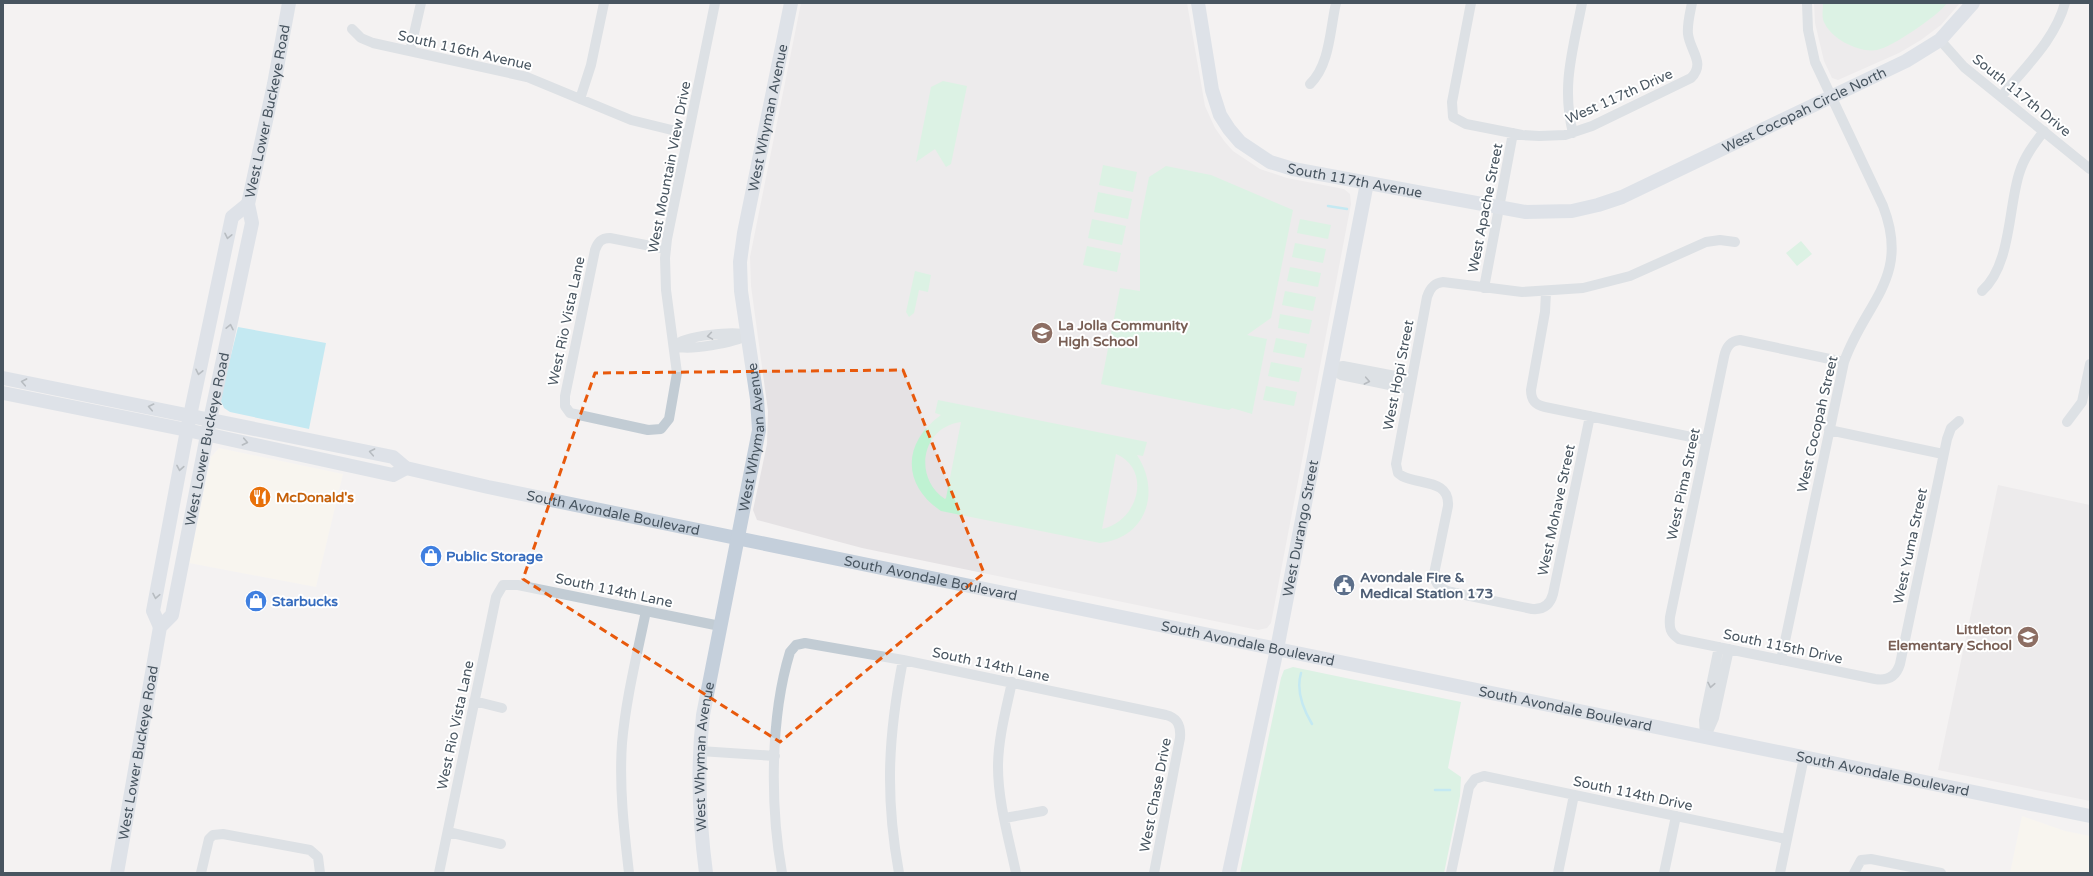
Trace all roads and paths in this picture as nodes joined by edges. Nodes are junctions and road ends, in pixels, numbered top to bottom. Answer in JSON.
{"nodes":[{"id":1,"x":289,"y":3,"type":"edge"},
{"id":2,"x":421,"y":3,"type":"edge"},
{"id":3,"x":604,"y":3,"type":"edge"},
{"id":4,"x":715,"y":3,"type":"edge"},
{"id":5,"x":791,"y":3,"type":"edge"},
{"id":6,"x":1198,"y":3,"type":"edge"},
{"id":7,"x":1336,"y":3,"type":"edge"},
{"id":8,"x":1471,"y":3,"type":"edge"},
{"id":9,"x":1582,"y":3,"type":"edge"},
{"id":10,"x":1692,"y":3,"type":"edge"},
{"id":11,"x":1807,"y":3,"type":"edge"},
{"id":12,"x":1973,"y":3,"type":"edge"},
{"id":13,"x":2064,"y":3,"type":"edge"},
{"id":14,"x":352,"y":29,"type":"dead end"},
{"id":15,"x":1940,"y":40,"type":"junction"},
{"id":16,"x":410,"y":51,"type":"junction"},
{"id":17,"x":1310,"y":84,"type":"dead end"},
{"id":18,"x":1831,"y":97,"type":"junction"},
{"id":19,"x":2001,"y":97,"type":"junction"},
{"id":20,"x":580,"y":99,"type":"junction"},
{"id":21,"x":2044,"y":131,"type":"junction"},
{"id":22,"x":1513,"y":133,"type":"junction"},
{"id":23,"x":1573,"y":133,"type":"junction"},
{"id":24,"x":688,"y":134,"type":"junction"},
{"id":25,"x":2090,"y":169,"type":"edge"},
{"id":26,"x":1367,"y":183,"type":"junction"},
{"id":27,"x":1622,"y":197,"type":"joint"},
{"id":28,"x":248,"y":204,"type":"junction"},
{"id":29,"x":1498,"y":208,"type":"junction"},
{"id":30,"x":1735,"y":242,"type":"dead end"},
{"id":31,"x":666,"y":249,"type":"junction"},
{"id":32,"x":1484,"y":288,"type":"junction"},
{"id":33,"x":1982,"y":291,"type":"dead end"},
{"id":34,"x":1546,"y":292,"type":"junction"},
{"id":35,"x":748,"y":335,"type":"junction"},
{"id":36,"x":674,"y":346,"type":"junction"},
{"id":37,"x":1844,"y":362,"type":"junction"},
{"id":38,"x":2090,"y":364,"type":"edge"},
{"id":39,"x":1331,"y":368,"type":"junction"},
{"id":40,"x":3,"y":378,"type":"edge"},
{"id":41,"x":1410,"y":384,"type":"junction"},
{"id":42,"x":3,"y":393,"type":"edge"},
{"id":43,"x":190,"y":415,"type":"junction"},
{"id":44,"x":1590,"y":416,"type":"junction"},
{"id":45,"x":210,"y":420,"type":"junction"},
{"id":46,"x":1959,"y":421,"type":"dead end"},
{"id":47,"x":2067,"y":422,"type":"dead end"},
{"id":48,"x":661,"y":429,"type":"joint"},
{"id":49,"x":187,"y":430,"type":"junction"},
{"id":50,"x":1829,"y":430,"type":"junction"},
{"id":51,"x":207,"y":434,"type":"junction"},
{"id":52,"x":1706,"y":440,"type":"junction"},
{"id":53,"x":1943,"y":454,"type":"junction"},
{"id":54,"x":406,"y":468,"type":"junction"},
{"id":55,"x":738,"y":537,"type":"junction"},
{"id":56,"x":1437,"y":584,"type":"joint"},
{"id":57,"x":503,"y":585,"type":"joint"},
{"id":58,"x":646,"y":611,"type":"junction"},
{"id":59,"x":720,"y":626,"type":"junction"},
{"id":60,"x":160,"y":627,"type":"junction"},
{"id":61,"x":1672,"y":633,"type":"joint"},
{"id":62,"x":1724,"y":648,"type":"junction"},
{"id":63,"x":1277,"y":649,"type":"junction"},
{"id":64,"x":903,"y":660,"type":"junction"},
{"id":65,"x":1781,"y":660,"type":"junction"},
{"id":66,"x":1891,"y":678,"type":"joint"},
{"id":67,"x":1012,"y":682,"type":"junction"},
{"id":68,"x":474,"y":701,"type":"junction"},
{"id":69,"x":502,"y":708,"type":"dead end"},
{"id":70,"x":1179,"y":723,"type":"joint"},
{"id":71,"x":1705,"y":737,"type":"junction"},
{"id":72,"x":700,"y":751,"type":"junction"},
{"id":73,"x":775,"y":756,"type":"junction"},
{"id":74,"x":1804,"y":757,"type":"junction"},
{"id":75,"x":1574,"y":794,"type":"junction"},
{"id":76,"x":1043,"y":811,"type":"dead end"},
{"id":77,"x":1676,"y":816,"type":"junction"},
{"id":78,"x":2090,"y":816,"type":"edge"},
{"id":79,"x":1005,"y":818,"type":"junction"},
{"id":80,"x":448,"y":832,"type":"junction"},
{"id":81,"x":1786,"y":839,"type":"junction"},
{"id":82,"x":501,"y":844,"type":"dead end"},
{"id":83,"x":117,"y":873,"type":"edge"},
{"id":84,"x":201,"y":873,"type":"edge"},
{"id":85,"x":320,"y":873,"type":"edge"},
{"id":86,"x":439,"y":873,"type":"edge"},
{"id":87,"x":629,"y":873,"type":"edge"},
{"id":88,"x":706,"y":873,"type":"edge"},
{"id":89,"x":782,"y":873,"type":"edge"},
{"id":90,"x":899,"y":873,"type":"edge"},
{"id":91,"x":1016,"y":873,"type":"edge"},
{"id":92,"x":1154,"y":873,"type":"edge"},
{"id":93,"x":1229,"y":873,"type":"edge"},
{"id":94,"x":1451,"y":873,"type":"edge"},
{"id":95,"x":1558,"y":873,"type":"edge"},
{"id":96,"x":1664,"y":873,"type":"edge"},
{"id":97,"x":1780,"y":873,"type":"edge"},
{"id":98,"x":1854,"y":873,"type":"edge"},
{"id":99,"x":1941,"y":873,"type":"edge"}],
"edges":[{"from":1,"to":28,"type":"main road","name":"West Lower Buckeye Road"},
{"from":2,"to":16,"type":"street"},
{"from":3,"to":20,"type":"street"},
{"from":4,"to":24,"type":"street","name":"West Mountain View Drive"},
{"from":5,"to":35,"type":"main road","name":"West Whyman Avenue"},
{"from":6,"to":26,"type":"main road","name":"South 117th Avenue"},
{"from":7,"to":17,"type":"street"},
{"from":8,"to":22,"type":"street","name":"West 117th Drive"},
{"from":9,"to":23,"type":"street"},
{"from":10,"to":23,"type":"street","name":"West 117th Drive"},
{"from":11,"to":18,"type":"street","name":"West Cocopah Street"},
{"from":12,"to":15,"type":"main road","name":"West Cocopah Circle North"},
{"from":13,"to":19,"type":"street"},
{"from":14,"to":16,"type":"street","name":"South 116th Avenue"},
{"from":15,"to":18,"type":"main road","name":"West Cocopah Circle North"},
{"from":15,"to":19,"type":"street","name":"South 117th Drive"},
{"from":16,"to":20,"type":"street","name":"South 116th Avenue"},
{"from":18,"to":27,"type":"main road","name":"West Cocopah Circle North"},
{"from":18,"to":37,"type":"street","name":"West Cocopah Street"},
{"from":19,"to":21,"type":"street","name":"South 117th Drive"},
{"from":20,"to":24,"type":"street","name":"South 116th Avenue"},
{"from":21,"to":25,"type":"street","name":"South 117th Drive"},
{"from":21,"to":33,"type":"street"},
{"from":22,"to":23,"type":"street","name":"West 117th Drive"},
{"from":22,"to":29,"type":"street","name":"West Apache Street"},
{"from":24,"to":31,"type":"street","name":"West Mountain View Drive"},
{"from":26,"to":29,"type":"main road","name":"South 117th Avenue"},
{"from":26,"to":39,"type":"main road","name":"West Durango Street"},
{"from":27,"to":29,"type":"main road","name":"South 117th Avenue"},
{"from":28,"to":43,"type":"main road","one_way":true},
{"from":45,"to":28,"type":"main road","name":"West Lower Buckeye Road","one_way":true},
{"from":29,"to":32,"type":"street","name":"West Apache Street"},
{"from":30,"to":34,"type":"street"},
{"from":31,"to":36,"type":"street","name":"West Mountain View Drive"},
{"from":31,"to":48,"type":"street","name":"West Rio Vista Lane"},
{"from":32,"to":34,"type":"street"},
{"from":32,"to":41,"type":"street","name":"West Hopi Street"},
{"from":34,"to":44,"type":"street"},
{"from":35,"to":36,"type":"street"},
{"from":35,"to":55,"type":"main road","name":"West Whyman Avenue"},
{"from":36,"to":48,"type":"street","name":"West Mountain View Drive"},
{"from":37,"to":50,"type":"street","name":"West Cocopah Street"},
{"from":37,"to":52,"type":"street","name":"West Pima Street"},
{"from":38,"to":47,"type":"street"},
{"from":39,"to":41,"type":"street"},
{"from":39,"to":63,"type":"main road","name":"West Durango Street"},
{"from":43,"to":40,"type":"main road","name":"South Avondale Boulevard","one_way":true},
{"from":41,"to":56,"type":"street","name":"West Hopi Street"},
{"from":42,"to":49,"type":"main road","name":"South Avondale Boulevard"},
{"from":43,"to":45,"type":"main road","name":"South Avondale Boulevard"},
{"from":43,"to":49,"type":"main road"},
{"from":44,"to":52,"type":"street"},
{"from":44,"to":56,"type":"street","name":"West Mohave Street"},
{"from":45,"to":51,"type":"main road","name":"West Lower Buckeye Road"},
{"from":54,"to":45,"type":"main road","name":"South Avondale Boulevard","one_way":true},
{"from":46,"to":53,"type":"street","name":"West Yuma Street"},
{"from":49,"to":51,"type":"main road","name":"South Avondale Boulevard"},
{"from":49,"to":60,"type":"main road","one_way":true},
{"from":50,"to":53,"type":"street"},
{"from":50,"to":65,"type":"street","name":"West Cocopah Street"},
{"from":51,"to":54,"type":"main road","name":"South Avondale Boulevard","one_way":true},
{"from":51,"to":60,"type":"main road","name":"West Lower Buckeye Road"},
{"from":52,"to":61,"type":"street","name":"West Pima Street"},
{"from":53,"to":66,"type":"street","name":"West Yuma Street"},
{"from":54,"to":55,"type":"main road","name":"South Avondale Boulevard"},
{"from":55,"to":59,"type":"main road","name":"West Whyman Avenue"},
{"from":55,"to":63,"type":"main road","name":"South Avondale Boulevard"},
{"from":57,"to":58,"type":"street","name":"South 114th Lane"},
{"from":57,"to":68,"type":"street","name":"West Rio Vista Lane"},
{"from":58,"to":59,"type":"street","name":"South 114th Lane"},
{"from":58,"to":87,"type":"street"},
{"from":59,"to":72,"type":"main road","name":"West Whyman Avenue"},
{"from":60,"to":83,"type":"main road","name":"West Lower Buckeye Road"},
{"from":61,"to":62,"type":"street","name":"South 115th Drive"},
{"from":62,"to":65,"type":"street","name":"South 115th Drive"},
{"from":62,"to":71,"type":"street"},
{"from":63,"to":71,"type":"main road","name":"South Avondale Boulevard"},
{"from":63,"to":93,"type":"main road","name":"West Durango Street"},
{"from":64,"to":67,"type":"street","name":"South 114th Lane"},
{"from":64,"to":73,"type":"street","name":"South 114th Lane"},
{"from":64,"to":90,"type":"street"},
{"from":65,"to":66,"type":"street","name":"South 115th Drive"},
{"from":67,"to":70,"type":"street","name":"South 114th Lane"},
{"from":67,"to":79,"type":"street"},
{"from":68,"to":69,"type":"street"},
{"from":68,"to":80,"type":"street","name":"West Rio Vista Lane"},
{"from":70,"to":92,"type":"street","name":"West Chase Drive"},
{"from":71,"to":74,"type":"main road","name":"South Avondale Boulevard"},
{"from":72,"to":73,"type":"street"},
{"from":72,"to":88,"type":"main road","name":"West Whyman Avenue"},
{"from":73,"to":89,"type":"street"},
{"from":74,"to":78,"type":"main road","name":"South Avondale Boulevard"},
{"from":74,"to":81,"type":"street"},
{"from":75,"to":77,"type":"street","name":"South 114th Drive"},
{"from":75,"to":94,"type":"street","name":"South 114th Drive"},
{"from":75,"to":95,"type":"street"},
{"from":76,"to":79,"type":"street"},
{"from":77,"to":81,"type":"street","name":"South 114th Drive"},
{"from":77,"to":96,"type":"street"},
{"from":79,"to":91,"type":"street"},
{"from":80,"to":82,"type":"street"},
{"from":80,"to":86,"type":"street","name":"West Rio Vista Lane"},
{"from":81,"to":97,"type":"street"},
{"from":84,"to":85,"type":"street"},
{"from":98,"to":99,"type":"street"}]}
